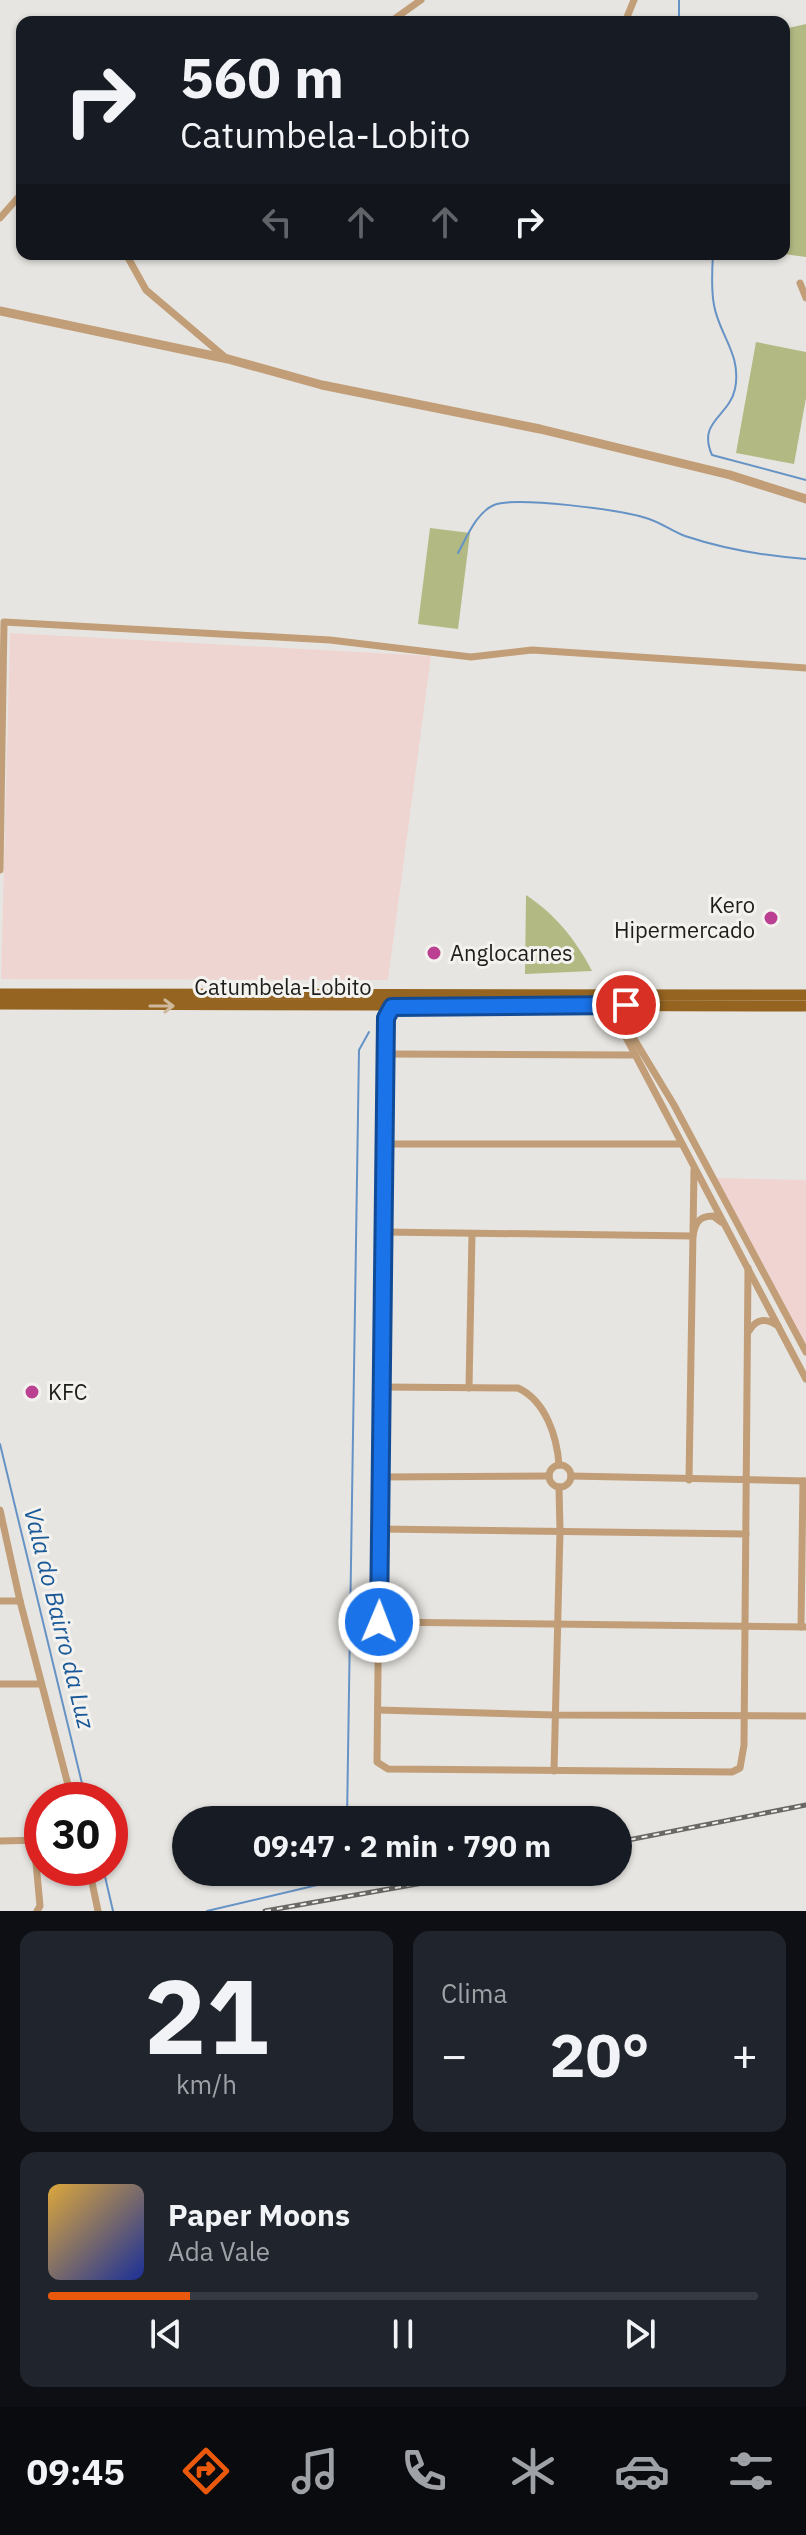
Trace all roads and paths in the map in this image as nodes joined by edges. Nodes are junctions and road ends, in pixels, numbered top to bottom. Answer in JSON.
{"nodes":[{"id":1,"x":421,"y":0,"type":"edge"},
{"id":2,"x":398,"y":16,"type":"edge"},
{"id":3,"x":16,"y":200,"type":"edge"},
{"id":4,"x":0,"y":218,"type":"edge"},
{"id":5,"x":129,"y":260,"type":"edge"},
{"id":6,"x":800,"y":283,"type":"dead end"},
{"id":7,"x":806,"y":298,"type":"edge"},
{"id":8,"x":0,"y":311,"type":"edge"},
{"id":9,"x":228,"y":359,"type":"junction"},
{"id":10,"x":806,"y":499,"type":"edge"},
{"id":11,"x":806,"y":668,"type":"edge"},
{"id":12,"x":0,"y":870,"type":"edge"},
{"id":13,"x":0,"y":994,"type":"edge"},
{"id":14,"x":806,"y":995,"type":"edge"},
{"id":15,"x":0,"y":1004,"type":"edge"},
{"id":16,"x":626,"y":1005,"type":"junction"},
{"id":17,"x":806,"y":1006,"type":"edge"},
{"id":18,"x":375,"y":1007,"type":"junction"},
{"id":19,"x":392,"y":1007,"type":"junction"},
{"id":20,"x":601,"y":1007,"type":"junction"},
{"id":21,"x":622,"y":1019,"type":"junction"},
{"id":22,"x":385,"y":1027,"type":"junction"},
{"id":23,"x":622,"y":1030,"type":"junction"},
{"id":24,"x":385,"y":1054,"type":"junction"},
{"id":25,"x":636,"y":1055,"type":"junction"},
{"id":26,"x":384,"y":1144,"type":"junction"},
{"id":27,"x":682,"y":1144,"type":"junction"},
{"id":28,"x":694,"y":1166,"type":"junction"},
{"id":29,"x":726,"y":1226,"type":"junction"},
{"id":30,"x":383,"y":1232,"type":"junction"},
{"id":31,"x":472,"y":1234,"type":"junction"},
{"id":32,"x":693,"y":1236,"type":"junction"},
{"id":33,"x":748,"y":1268,"type":"junction"},
{"id":34,"x":779,"y":1326,"type":"junction"},
{"id":35,"x":747,"y":1337,"type":"junction"},
{"id":36,"x":805,"y":1350,"type":"edge"},
{"id":37,"x":806,"y":1379,"type":"edge"},
{"id":38,"x":381,"y":1387,"type":"junction"},
{"id":39,"x":469,"y":1388,"type":"junction"},
{"id":40,"x":559,"y":1465,"type":"junction"},
{"id":41,"x":549,"y":1476,"type":"junction"},
{"id":42,"x":571,"y":1476,"type":"junction"},
{"id":43,"x":380,"y":1477,"type":"junction"},
{"id":44,"x":689,"y":1480,"type":"junction"},
{"id":45,"x":746,"y":1480,"type":"junction"},
{"id":46,"x":804,"y":1481,"type":"edge"},
{"id":47,"x":559,"y":1487,"type":"junction"},
{"id":48,"x":0,"y":1510,"type":"edge"},
{"id":49,"x":2,"y":1523,"type":"edge"},
{"id":50,"x":380,"y":1529,"type":"junction"},
{"id":51,"x":560,"y":1531,"type":"junction"},
{"id":52,"x":746,"y":1534,"type":"junction"},
{"id":53,"x":0,"y":1601,"type":"edge"},
{"id":54,"x":20,"y":1601,"type":"junction"},
{"id":55,"x":379,"y":1622,"type":"junction"},
{"id":56,"x":557,"y":1624,"type":"junction"},
{"id":57,"x":744,"y":1626,"type":"junction"},
{"id":58,"x":804,"y":1627,"type":"edge"},
{"id":59,"x":0,"y":1684,"type":"edge"},
{"id":60,"x":41,"y":1684,"type":"junction"},
{"id":61,"x":378,"y":1710,"type":"junction"},
{"id":62,"x":555,"y":1715,"type":"junction"},
{"id":63,"x":743,"y":1716,"type":"junction"},
{"id":64,"x":806,"y":1716,"type":"edge"},
{"id":65,"x":554,"y":1771,"type":"junction"},
{"id":66,"x":67,"y":1782,"type":"edge"},
{"id":67,"x":24,"y":1840,"type":"edge"},
{"id":68,"x":0,"y":1841,"type":"edge"},
{"id":69,"x":39,"y":1886,"type":"edge"},
{"id":70,"x":93,"y":1886,"type":"edge"},
{"id":71,"x":37,"y":1911,"type":"edge"},
{"id":72,"x":98,"y":1911,"type":"edge"}],
"edges":[{"from":1,"to":2,"type":"street"},
{"from":3,"to":4,"type":"street"},
{"from":5,"to":9,"type":"street"},
{"from":6,"to":7,"type":"street"},
{"from":8,"to":9,"type":"street"},
{"from":9,"to":10,"type":"street"},
{"from":11,"to":12,"type":"street"},
{"from":13,"to":14,"type":"main road","name":"Catumbela-Lobito"},
{"from":15,"to":18,"type":"main road","name":"Catumbela-Lobito","one_way":true},
{"from":16,"to":17,"type":"main road","name":"Catumbela-Lobito"},
{"from":16,"to":20,"type":"main road","name":"Catumbela-Lobito"},
{"from":16,"to":21,"type":"street"},
{"from":18,"to":19,"type":"main road","name":"Catumbela-Lobito"},
{"from":18,"to":22,"type":"street"},
{"from":19,"to":20,"type":"main road","name":"Catumbela-Lobito"},
{"from":19,"to":22,"type":"street"},
{"from":20,"to":23,"type":"street"},
{"from":21,"to":23,"type":"street"},
{"from":21,"to":36,"type":"street"},
{"from":22,"to":24,"type":"street"},
{"from":23,"to":25,"type":"street"},
{"from":24,"to":25,"type":"street"},
{"from":24,"to":26,"type":"street"},
{"from":25,"to":27,"type":"street"},
{"from":26,"to":27,"type":"street"},
{"from":26,"to":30,"type":"street"},
{"from":27,"to":28,"type":"street"},
{"from":28,"to":29,"type":"street"},
{"from":28,"to":32,"type":"street"},
{"from":29,"to":32,"type":"street"},
{"from":29,"to":33,"type":"street"},
{"from":30,"to":31,"type":"street"},
{"from":30,"to":38,"type":"street"},
{"from":31,"to":32,"type":"street"},
{"from":31,"to":39,"type":"street"},
{"from":32,"to":44,"type":"street"},
{"from":33,"to":34,"type":"street"},
{"from":33,"to":35,"type":"street"},
{"from":34,"to":35,"type":"street"},
{"from":34,"to":37,"type":"street"},
{"from":35,"to":45,"type":"street"},
{"from":38,"to":39,"type":"street"},
{"from":38,"to":43,"type":"street"},
{"from":39,"to":40,"type":"street"},
{"from":40,"to":41,"type":"street"},
{"from":40,"to":42,"type":"street"},
{"from":41,"to":43,"type":"street"},
{"from":41,"to":47,"type":"street"},
{"from":42,"to":44,"type":"street"},
{"from":42,"to":47,"type":"street"},
{"from":43,"to":50,"type":"street"},
{"from":44,"to":45,"type":"street"},
{"from":45,"to":46,"type":"street"},
{"from":45,"to":52,"type":"street"},
{"from":46,"to":58,"type":"street"},
{"from":47,"to":51,"type":"street"},
{"from":48,"to":49,"type":"street"},
{"from":49,"to":54,"type":"street"},
{"from":50,"to":51,"type":"street"},
{"from":50,"to":55,"type":"street"},
{"from":51,"to":52,"type":"street"},
{"from":51,"to":56,"type":"street"},
{"from":52,"to":57,"type":"street"},
{"from":53,"to":54,"type":"street"},
{"from":54,"to":60,"type":"street"},
{"from":55,"to":56,"type":"street"},
{"from":55,"to":61,"type":"street"},
{"from":56,"to":57,"type":"street"},
{"from":56,"to":62,"type":"street"},
{"from":57,"to":58,"type":"street"},
{"from":57,"to":63,"type":"street"},
{"from":59,"to":60,"type":"street"},
{"from":60,"to":66,"type":"street"},
{"from":61,"to":62,"type":"street"},
{"from":61,"to":65,"type":"street"},
{"from":62,"to":63,"type":"street"},
{"from":62,"to":65,"type":"street"},
{"from":63,"to":64,"type":"street"},
{"from":63,"to":65,"type":"street"},
{"from":67,"to":68,"type":"street"},
{"from":69,"to":71,"type":"street"},
{"from":70,"to":72,"type":"street"}]}
